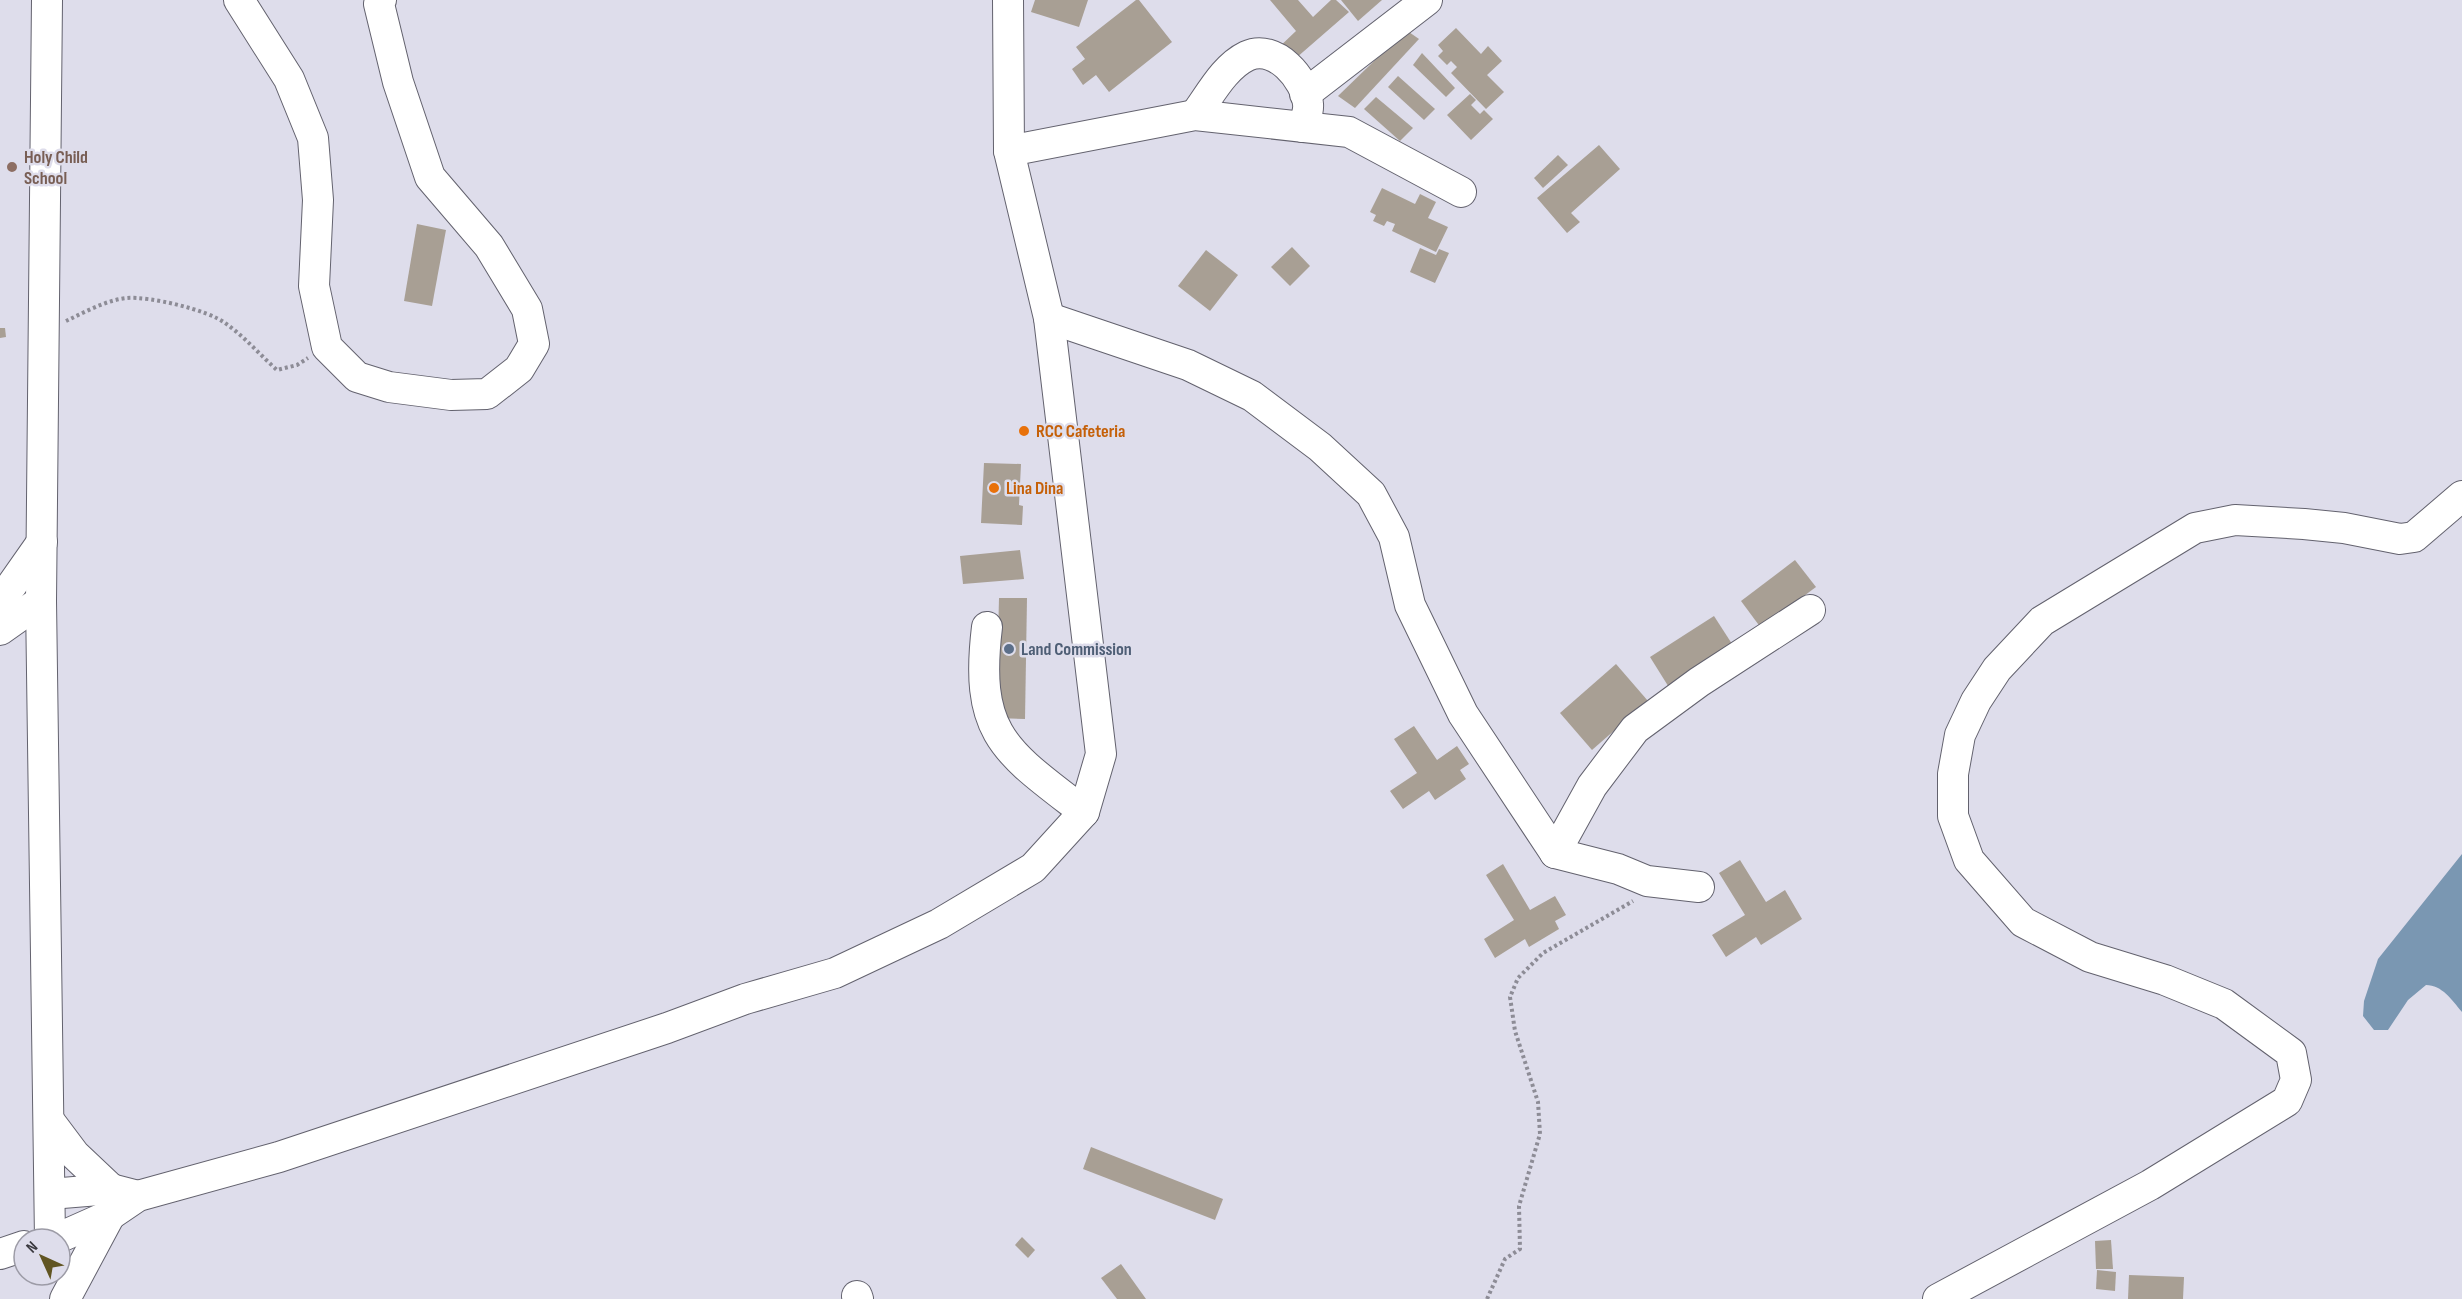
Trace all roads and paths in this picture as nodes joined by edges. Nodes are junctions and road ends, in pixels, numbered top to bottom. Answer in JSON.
{"nodes":[{"id":1,"x":47,"y":0,"type":"edge"},
{"id":2,"x":239,"y":0,"type":"edge"},
{"id":3,"x":381,"y":0,"type":"edge"},
{"id":4,"x":1008,"y":0,"type":"edge"},
{"id":5,"x":1427,"y":0,"type":"edge"},
{"id":6,"x":1305,"y":94,"type":"junction"},
{"id":7,"x":1195,"y":115,"type":"junction"},
{"id":8,"x":1303,"y":127,"type":"junction"},
{"id":9,"x":1009,"y":151,"type":"junction"},
{"id":10,"x":1461,"y":192,"type":"dead end"},
{"id":11,"x":1049,"y":318,"type":"junction"},
{"id":12,"x":43,"y":332,"type":"junction"},
{"id":13,"x":327,"y":347,"type":"junction"},
{"id":14,"x":2462,"y":496,"type":"edge"},
{"id":15,"x":42,"y":542,"type":"junction"},
{"id":16,"x":2,"y":585,"type":"edge"},
{"id":17,"x":41,"y":601,"type":"junction"},
{"id":18,"x":1810,"y":610,"type":"dead end"},
{"id":19,"x":987,"y":627,"type":"dead end"},
{"id":20,"x":0,"y":630,"type":"edge"},
{"id":21,"x":1084,"y":812,"type":"junction"},
{"id":22,"x":1555,"y":853,"type":"junction"},
{"id":23,"x":1647,"y":881,"type":"junction"},
{"id":24,"x":1699,"y":887,"type":"dead end"},
{"id":25,"x":51,"y":1123,"type":"junction"},
{"id":26,"x":50,"y":1194,"type":"junction"},
{"id":27,"x":120,"y":1200,"type":"junction"},
{"id":28,"x":48,"y":1227,"type":"edge"},
{"id":29,"x":67,"y":1227,"type":"edge"},
{"id":30,"x":65,"y":1299,"type":"edge"},
{"id":31,"x":1487,"y":1299,"type":"edge"},
{"id":32,"x":1938,"y":1299,"type":"edge"}],
"edges":[{"from":1,"to":12,"type":"street"},
{"from":2,"to":13,"type":"street"},
{"from":3,"to":13,"type":"street"},
{"from":4,"to":9,"type":"street"},
{"from":5,"to":6,"type":"street"},
{"from":6,"to":7,"type":"street"},
{"from":6,"to":8,"type":"street"},
{"from":7,"to":8,"type":"street"},
{"from":7,"to":9,"type":"street"},
{"from":8,"to":10,"type":"street"},
{"from":9,"to":11,"type":"street"},
{"from":11,"to":21,"type":"street"},
{"from":11,"to":22,"type":"street"},
{"from":12,"to":13,"type":"path"},
{"from":12,"to":15,"type":"street"},
{"from":14,"to":32,"type":"street"},
{"from":15,"to":16,"type":"street"},
{"from":15,"to":17,"type":"street"},
{"from":17,"to":20,"type":"street"},
{"from":17,"to":25,"type":"street"},
{"from":18,"to":22,"type":"street"},
{"from":19,"to":21,"type":"street"},
{"from":21,"to":27,"type":"street"},
{"from":22,"to":23,"type":"street"},
{"from":23,"to":24,"type":"street"},
{"from":23,"to":31,"type":"path"},
{"from":25,"to":26,"type":"street"},
{"from":25,"to":27,"type":"street"},
{"from":26,"to":27,"type":"street"},
{"from":26,"to":28,"type":"street"},
{"from":27,"to":29,"type":"street"},
{"from":27,"to":30,"type":"street"}]}
